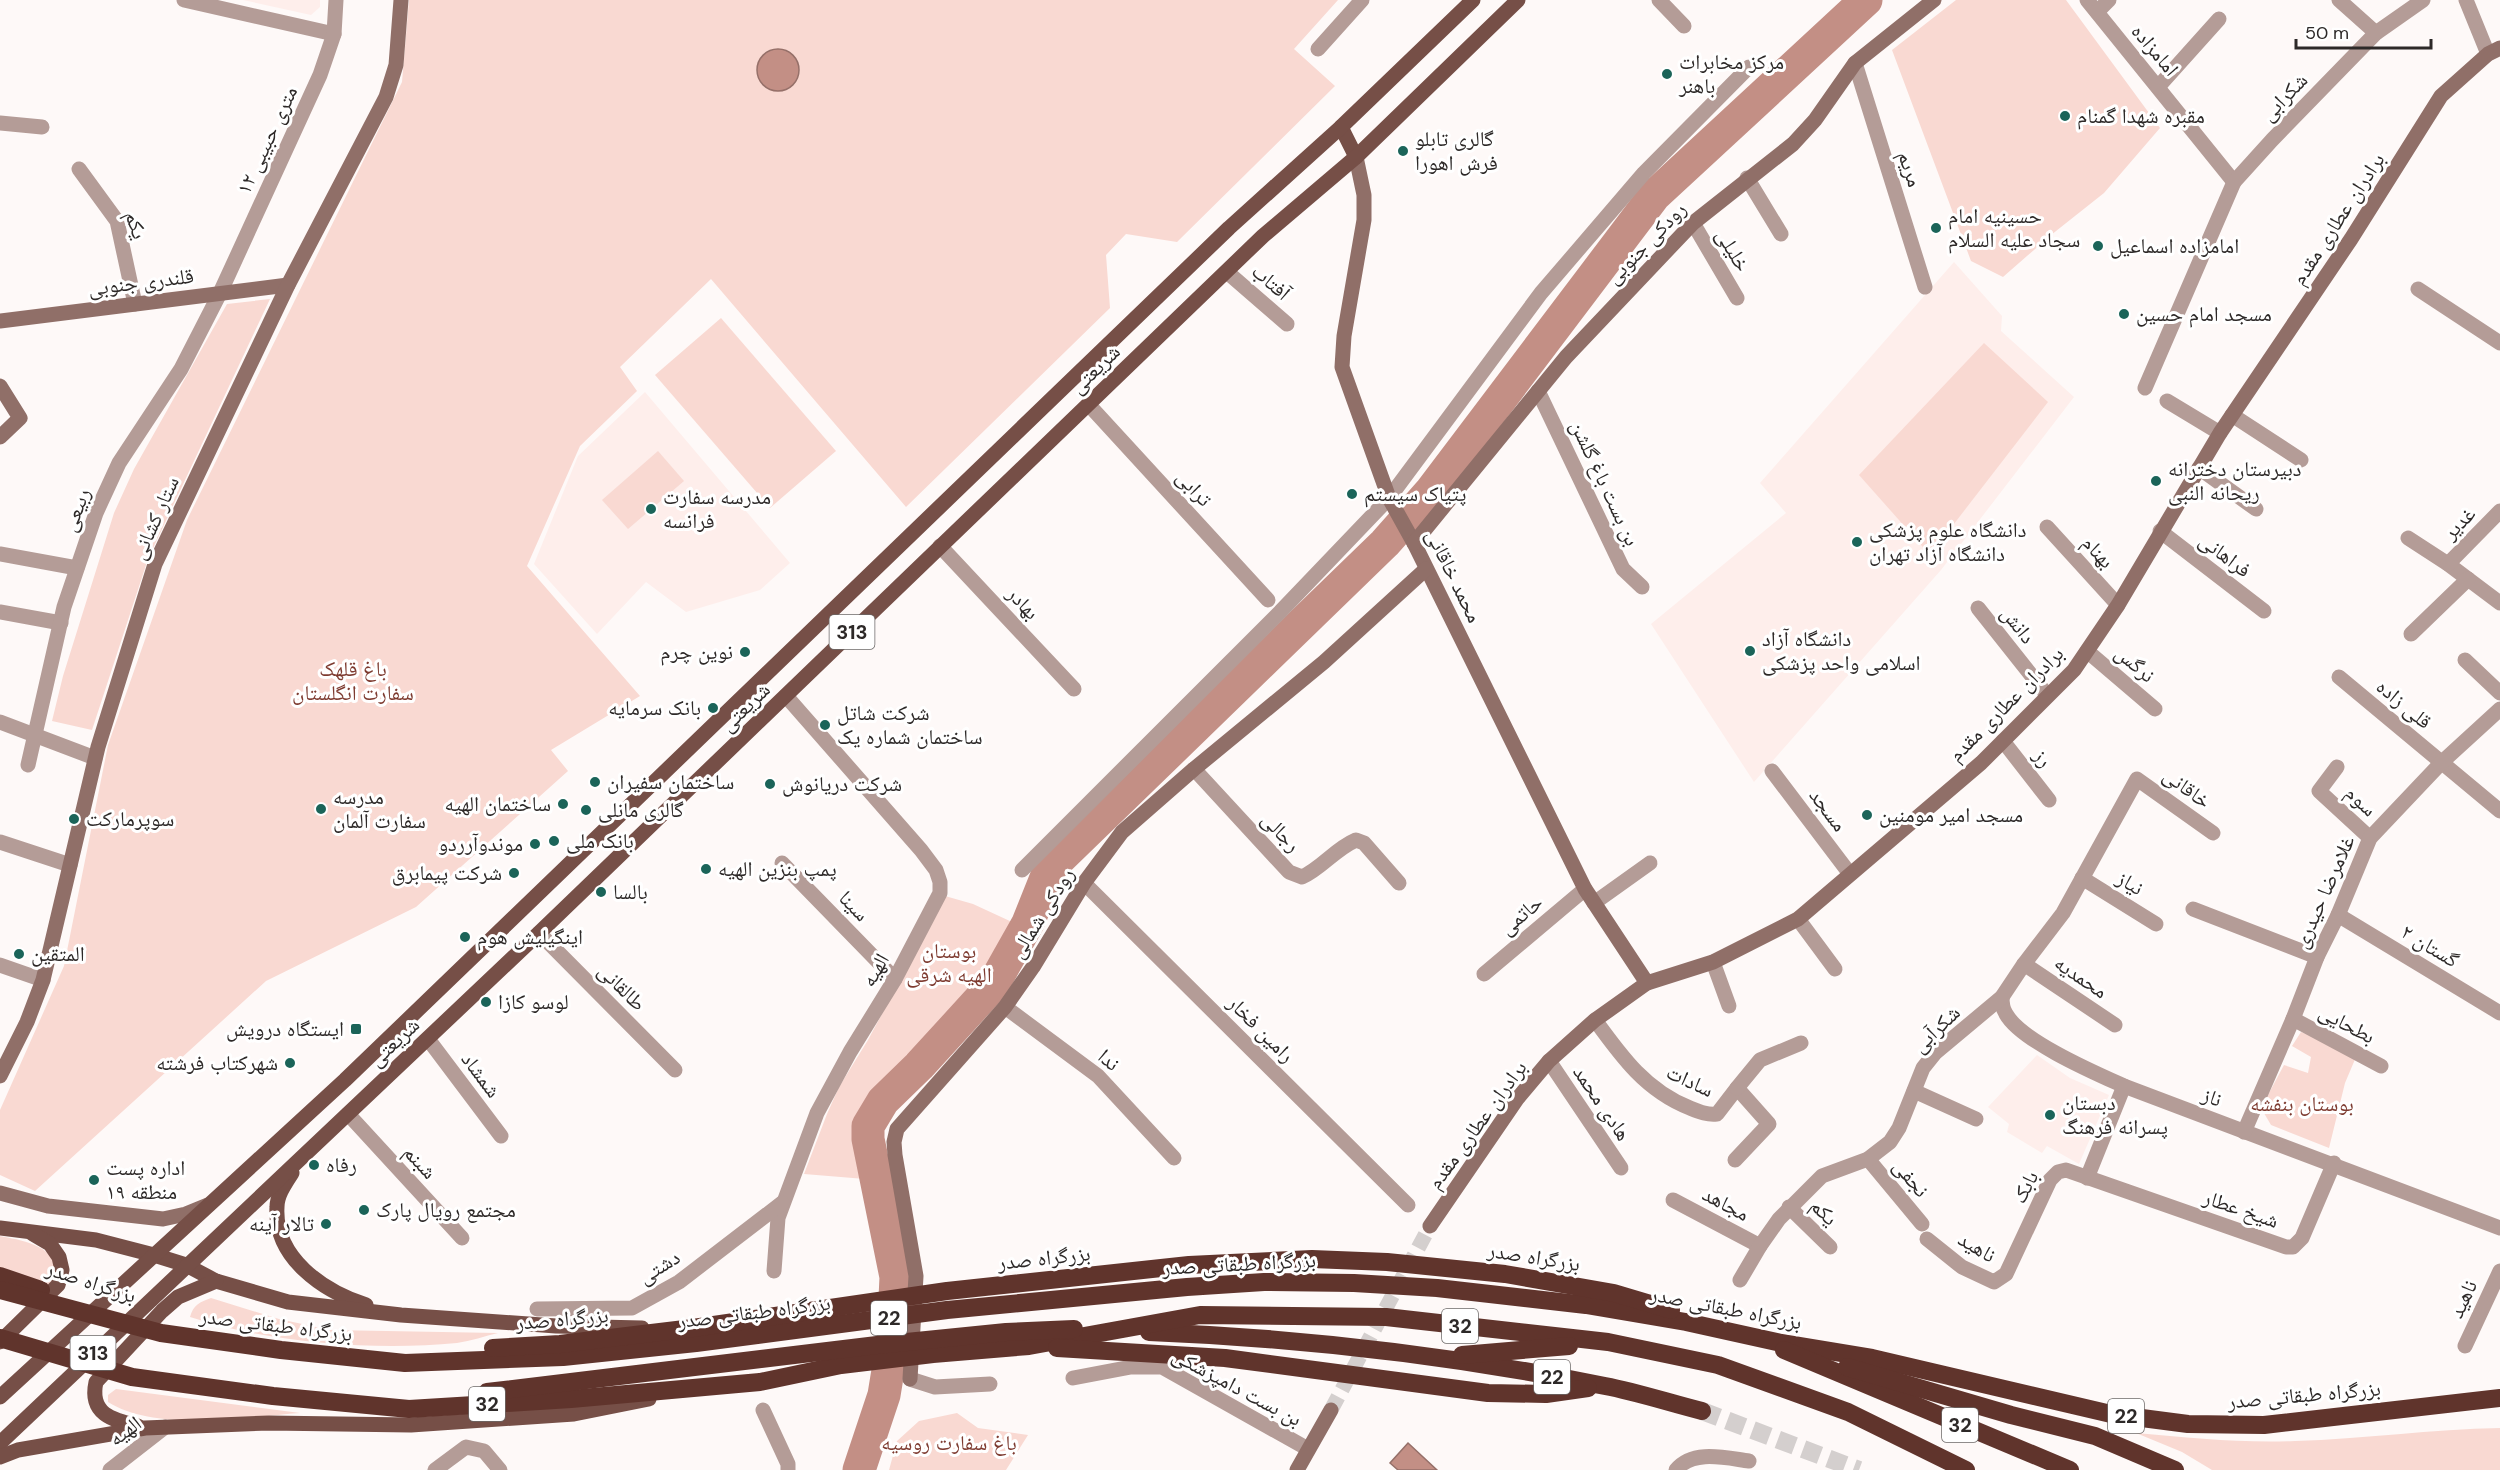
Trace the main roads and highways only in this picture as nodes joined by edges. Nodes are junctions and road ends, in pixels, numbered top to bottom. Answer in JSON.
{"nodes":[{"id":1,"x":1473,"y":0,"type":"edge"},
{"id":2,"x":1518,"y":0,"type":"edge"},
{"id":3,"x":1341,"y":127,"type":"junction"},
{"id":4,"x":1356,"y":157,"type":"junction"},
{"id":5,"x":301,"y":1158,"type":"junction"},
{"id":6,"x":228,"y":1189,"type":"junction"},
{"id":7,"x":246,"y":1210,"type":"junction"},
{"id":8,"x":0,"y":1228,"type":"edge"},
{"id":9,"x":30,"y":1232,"type":"junction"},
{"id":10,"x":154,"y":1255,"type":"junction"},
{"id":11,"x":186,"y":1265,"type":"junction"},
{"id":12,"x":0,"y":1276,"type":"edge"},
{"id":13,"x":216,"y":1281,"type":"junction"},
{"id":14,"x":0,"y":1290,"type":"edge"},
{"id":15,"x":400,"y":1315,"type":"junction"},
{"id":16,"x":693,"y":1328,"type":"junction"},
{"id":17,"x":0,"y":1333,"type":"edge"},
{"id":18,"x":0,"y":1340,"type":"edge"},
{"id":19,"x":1608,"y":1342,"type":"junction"},
{"id":20,"x":1781,"y":1343,"type":"junction"},
{"id":21,"x":1029,"y":1346,"type":"junction"},
{"id":22,"x":1437,"y":1357,"type":"junction"},
{"id":23,"x":1606,"y":1386,"type":"junction"},
{"id":24,"x":707,"y":1387,"type":"junction"},
{"id":25,"x":0,"y":1397,"type":"edge"},
{"id":26,"x":2500,"y":1398,"type":"edge"},
{"id":27,"x":1702,"y":1411,"type":"tunnel mouth"},
{"id":28,"x":145,"y":1428,"type":"junction"},
{"id":29,"x":0,"y":1443,"type":"edge"},
{"id":30,"x":0,"y":1457,"type":"edge"},
{"id":31,"x":1966,"y":1470,"type":"edge"},
{"id":32,"x":2070,"y":1470,"type":"edge"},
{"id":33,"x":2175,"y":1470,"type":"edge"}],
"edges":[{"from":1,"to":3,"type":"main road","name":"شریعتی","number":"313"},
{"from":2,"to":4,"type":"main road","name":"شریعتی","number":"313"},
{"from":3,"to":4,"type":"main road"},
{"from":3,"to":6,"type":"main road","name":"شریعتی","number":"313"},
{"from":4,"to":5,"type":"main road","name":"شریعتی","number":"313"},
{"from":5,"to":7,"type":"main road","name":"شریعتی","number":"313"},
{"from":5,"to":15,"type":"main road"},
{"from":6,"to":7,"type":"main road"},
{"from":6,"to":10,"type":"main road","name":"شریعتی","number":"313"},
{"from":7,"to":11,"type":"main road","name":"شریعتی","number":"313"},
{"from":8,"to":9,"type":"main road"},
{"from":9,"to":10,"type":"main road"},
{"from":9,"to":18,"type":"main road"},
{"from":10,"to":11,"type":"main road"},
{"from":10,"to":25,"type":"main road","name":"شریعتی","number":"313"},
{"from":11,"to":13,"type":"main road"},
{"from":11,"to":29,"type":"main road","name":"شریعتی","number":"313"},
{"from":12,"to":16,"type":"highway","name":"بزرگراه صدر","number":"32"},
{"from":13,"to":15,"type":"main road"},
{"from":13,"to":28,"type":"main road"},
{"from":14,"to":20,"type":"highway","name":"بزرگراه طبقاتی صدر","number":"22"},
{"from":15,"to":16,"type":"main road"},
{"from":16,"to":32,"type":"highway","name":"بزرگراه صدر","number":"32"},
{"from":17,"to":22,"type":"highway","number":"22"},
{"from":18,"to":24,"type":"highway","number":"32"},
{"from":19,"to":21,"type":"highway","number":"32"},
{"from":19,"to":22,"type":"highway"},
{"from":19,"to":31,"type":"highway","number":"32"},
{"from":20,"to":26,"type":"highway","name":"بزرگراه طبقاتی صدر","number":"22"},
{"from":20,"to":33,"type":"highway"},
{"from":21,"to":23,"type":"highway"},
{"from":21,"to":24,"type":"highway","number":"32"},
{"from":22,"to":23,"type":"highway","number":"22"},
{"from":23,"to":27,"type":"highway","number":"22"},
{"from":24,"to":28,"type":"main road"},
{"from":28,"to":30,"type":"main road"}]}
